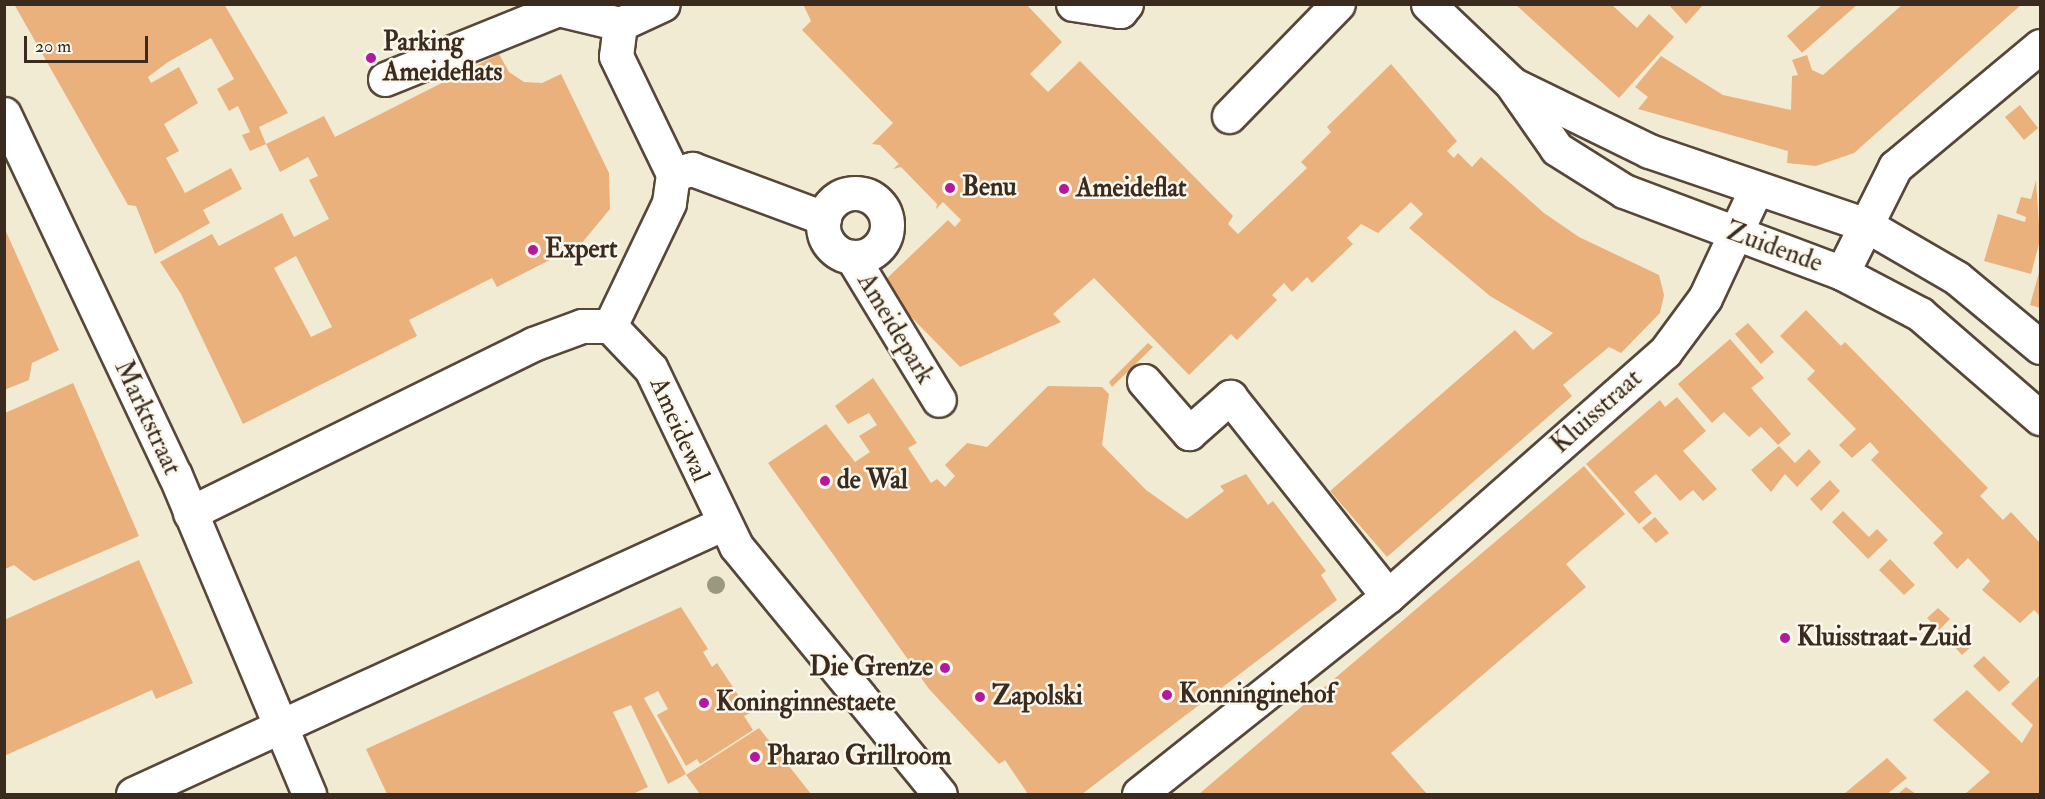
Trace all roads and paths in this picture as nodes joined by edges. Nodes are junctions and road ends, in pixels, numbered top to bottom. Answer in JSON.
{"nodes":[{"id":1,"x":663,"y":4,"type":"edge"},
{"id":2,"x":1072,"y":4,"type":"edge"},
{"id":3,"x":1126,"y":4,"type":"edge"},
{"id":4,"x":1338,"y":4,"type":"edge"},
{"id":5,"x":1428,"y":4,"type":"edge"},
{"id":6,"x":620,"y":24,"type":"junction"},
{"id":7,"x":2040,"y":45,"type":"edge"},
{"id":8,"x":385,"y":79,"type":"dead end"},
{"id":9,"x":1511,"y":83,"type":"junction"},
{"id":10,"x":4,"y":114,"type":"edge"},
{"id":11,"x":1229,"y":116,"type":"dead end"},
{"id":12,"x":673,"y":174,"type":"junction"},
{"id":13,"x":1756,"y":189,"type":"junction"},
{"id":14,"x":824,"y":218,"type":"junction"},
{"id":15,"x":1866,"y":225,"type":"junction"},
{"id":16,"x":1733,"y":233,"type":"junction"},
{"id":17,"x":852,"y":257,"type":"junction"},
{"id":18,"x":1842,"y":273,"type":"junction"},
{"id":19,"x":610,"y":326,"type":"junction"},
{"id":20,"x":2040,"y":348,"type":"edge"},
{"id":21,"x":1144,"y":381,"type":"dead end"},
{"id":22,"x":939,"y":400,"type":"dead end"},
{"id":23,"x":2040,"y":418,"type":"edge"},
{"id":24,"x":190,"y":513,"type":"junction"},
{"id":25,"x":722,"y":524,"type":"junction"},
{"id":26,"x":1388,"y":596,"type":"junction"},
{"id":27,"x":280,"y":727,"type":"junction"},
{"id":28,"x":133,"y":795,"type":"edge"},
{"id":29,"x":309,"y":795,"type":"edge"},
{"id":30,"x":940,"y":795,"type":"edge"},
{"id":31,"x":1139,"y":795,"type":"edge"}],
"edges":[{"from":1,"to":6,"type":"street"},
{"from":2,"to":3,"type":"street"},
{"from":4,"to":11,"type":"street"},
{"from":5,"to":9,"type":"street","name":"Zuidende"},
{"from":6,"to":8,"type":"street"},
{"from":6,"to":12,"type":"street"},
{"from":7,"to":15,"type":"street"},
{"from":9,"to":13,"type":"street","name":"Zuidende"},
{"from":9,"to":16,"type":"street","name":"Zuidende"},
{"from":10,"to":24,"type":"street","name":"Marktstraat"},
{"from":12,"to":14,"type":"street"},
{"from":12,"to":19,"type":"street"},
{"from":13,"to":15,"type":"street","name":"Zuidende"},
{"from":13,"to":16,"type":"street","name":"Kluisstraat"},
{"from":14,"to":17,"type":"street","name":"Ameidepark"},
{"from":14,"to":17,"type":"street","name":"Ameidepark"},
{"from":15,"to":18,"type":"street"},
{"from":15,"to":20,"type":"street","name":"Zuidende"},
{"from":16,"to":18,"type":"street","name":"Zuidende"},
{"from":16,"to":26,"type":"street","name":"Kluisstraat"},
{"from":17,"to":22,"type":"street","name":"Ameidepark"},
{"from":18,"to":23,"type":"street","name":"Zuidende"},
{"from":19,"to":24,"type":"street"},
{"from":19,"to":25,"type":"street","name":"Ameidewal"},
{"from":21,"to":26,"type":"street"},
{"from":24,"to":27,"type":"street","name":"Marktstraat"},
{"from":25,"to":27,"type":"street"},
{"from":25,"to":30,"type":"street","name":"Ameidewal"},
{"from":26,"to":31,"type":"street","name":"Kluisstraat"},
{"from":27,"to":28,"type":"street"},
{"from":27,"to":29,"type":"street","name":"Marktstraat"}]}
